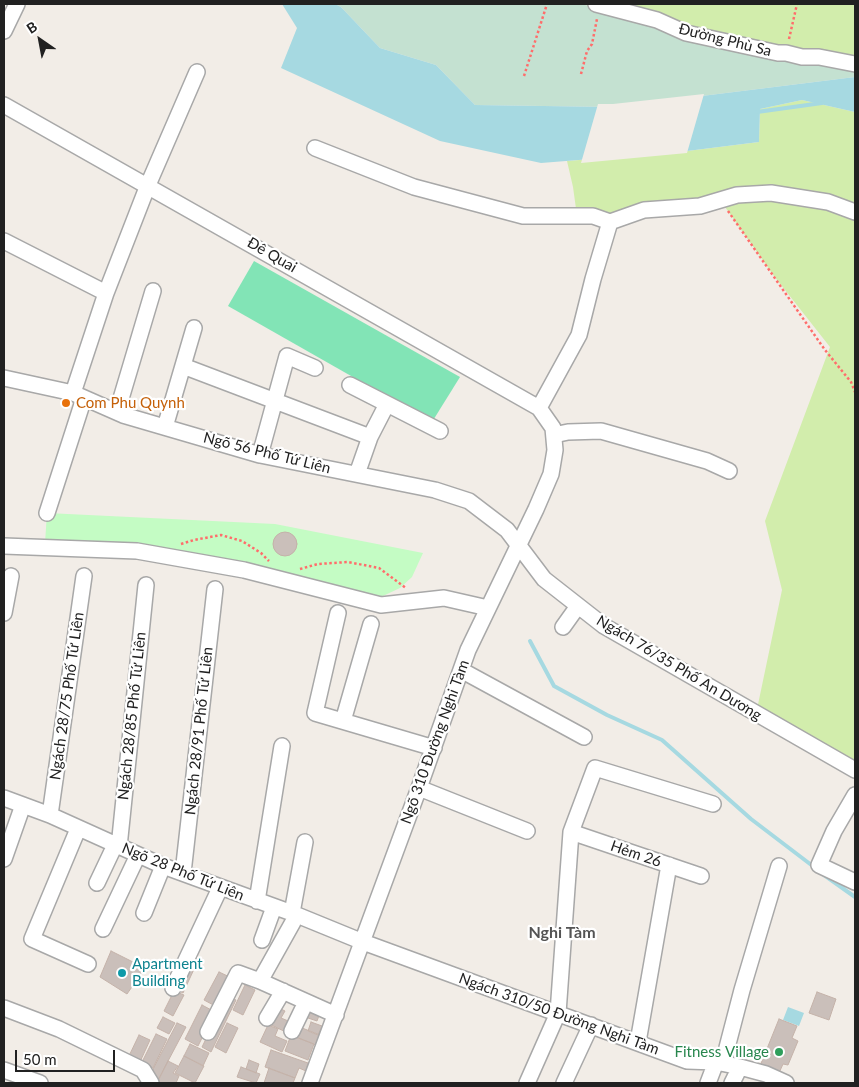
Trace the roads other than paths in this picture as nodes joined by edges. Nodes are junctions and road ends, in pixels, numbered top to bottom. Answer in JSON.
{"nodes":[{"id":1,"x":17,"y":4,"type":"edge"},
{"id":2,"x":598,"y":4,"type":"edge"},
{"id":3,"x":4,"y":31,"type":"edge"},
{"id":4,"x":855,"y":64,"type":"edge"},
{"id":5,"x":197,"y":72,"type":"dead end"},
{"id":6,"x":4,"y":105,"type":"edge"},
{"id":7,"x":315,"y":148,"type":"dead end"},
{"id":8,"x":148,"y":185,"type":"junction"},
{"id":9,"x":855,"y":212,"type":"edge"},
{"id":10,"x":610,"y":222,"type":"junction"},
{"id":11,"x":4,"y":241,"type":"edge"},
{"id":12,"x":153,"y":291,"type":"dead end"},
{"id":13,"x":106,"y":293,"type":"junction"},
{"id":14,"x":194,"y":328,"type":"dead end"},
{"id":15,"x":183,"y":366,"type":"junction"},
{"id":16,"x":314,"y":368,"type":"dead end"},
{"id":17,"x":4,"y":378,"type":"edge"},
{"id":18,"x":350,"y":384,"type":"dead end"},
{"id":19,"x":79,"y":396,"type":"junction"},
{"id":20,"x":276,"y":401,"type":"junction"},
{"id":21,"x":387,"y":404,"type":"junction"},
{"id":22,"x":540,"y":408,"type":"junction"},
{"id":23,"x":117,"y":412,"type":"junction"},
{"id":24,"x":165,"y":427,"type":"junction"},
{"id":25,"x":440,"y":431,"type":"dead end"},
{"id":26,"x":554,"y":436,"type":"junction"},
{"id":27,"x":370,"y":437,"type":"junction"},
{"id":28,"x":260,"y":455,"type":"junction"},
{"id":29,"x":730,"y":471,"type":"dead end"},
{"id":30,"x":357,"y":474,"type":"junction"},
{"id":31,"x":47,"y":513,"type":"dead end"},
{"id":32,"x":518,"y":545,"type":"junction"},
{"id":33,"x":4,"y":546,"type":"edge"},
{"id":34,"x":11,"y":576,"type":"dead end"},
{"id":35,"x":84,"y":576,"type":"dead end"},
{"id":36,"x":146,"y":585,"type":"dead end"},
{"id":37,"x":215,"y":589,"type":"dead end"},
{"id":38,"x":578,"y":606,"type":"junction"},
{"id":39,"x":488,"y":608,"type":"junction"},
{"id":40,"x":4,"y":613,"type":"edge"},
{"id":41,"x":338,"y":613,"type":"dead end"},
{"id":42,"x":371,"y":624,"type":"dead end"},
{"id":43,"x":563,"y":627,"type":"dead end"},
{"id":44,"x":462,"y":670,"type":"junction"},
{"id":45,"x":343,"y":721,"type":"junction"},
{"id":46,"x":584,"y":738,"type":"dead end"},
{"id":47,"x":282,"y":746,"type":"dead end"},
{"id":48,"x":434,"y":748,"type":"junction"},
{"id":49,"x":855,"y":770,"type":"edge"},
{"id":50,"x":419,"y":788,"type":"junction"},
{"id":51,"x":855,"y":795,"type":"edge"},
{"id":52,"x":4,"y":798,"type":"edge"},
{"id":53,"x":713,"y":804,"type":"dead end"},
{"id":54,"x":23,"y":805,"type":"junction"},
{"id":55,"x":50,"y":815,"type":"junction"},
{"id":56,"x":78,"y":829,"type":"junction"},
{"id":57,"x":527,"y":830,"type":"dead end"},
{"id":58,"x":571,"y":832,"type":"junction"},
{"id":59,"x":305,"y":842,"type":"dead end"},
{"id":60,"x":117,"y":846,"type":"junction"},
{"id":61,"x":138,"y":855,"type":"junction"},
{"id":62,"x":4,"y":859,"type":"edge"},
{"id":63,"x":669,"y":865,"type":"junction"},
{"id":64,"x":163,"y":866,"type":"junction"},
{"id":65,"x":779,"y":866,"type":"dead end"},
{"id":66,"x":183,"y":873,"type":"junction"},
{"id":67,"x":701,"y":876,"type":"dead end"},
{"id":68,"x":855,"y":882,"type":"edge"},
{"id":69,"x":97,"y":883,"type":"dead end"},
{"id":70,"x":220,"y":888,"type":"junction"},
{"id":71,"x":257,"y":901,"type":"junction"},
{"id":72,"x":274,"y":907,"type":"junction"},
{"id":73,"x":144,"y":913,"type":"dead end"},
{"id":74,"x":293,"y":914,"type":"junction"},
{"id":75,"x":103,"y":928,"type":"dead end"},
{"id":76,"x":262,"y":940,"type":"dead end"},
{"id":77,"x":363,"y":942,"type":"junction"},
{"id":78,"x":88,"y":964,"type":"dead end"},
{"id":79,"x":260,"y":981,"type":"junction"},
{"id":80,"x":173,"y":988,"type":"dead end"},
{"id":81,"x":283,"y":991,"type":"junction"},
{"id":82,"x":306,"y":1002,"type":"junction"},
{"id":83,"x":4,"y":1008,"type":"edge"},
{"id":84,"x":558,"y":1013,"type":"junction"},
{"id":85,"x":336,"y":1015,"type":"junction"},
{"id":86,"x":267,"y":1018,"type":"dead end"},
{"id":87,"x":591,"y":1025,"type":"junction"},
{"id":88,"x":292,"y":1031,"type":"dead end"},
{"id":89,"x":208,"y":1032,"type":"dead end"},
{"id":90,"x":638,"y":1042,"type":"junction"},
{"id":91,"x":719,"y":1063,"type":"junction"},
{"id":92,"x":740,"y":1067,"type":"junction"},
{"id":93,"x":9,"y":1076,"type":"edge"},
{"id":94,"x":40,"y":1083,"type":"edge"},
{"id":95,"x":151,"y":1083,"type":"edge"},
{"id":96,"x":310,"y":1083,"type":"edge"},
{"id":97,"x":527,"y":1083,"type":"edge"},
{"id":98,"x":564,"y":1083,"type":"edge"},
{"id":99,"x":708,"y":1083,"type":"edge"},
{"id":100,"x":732,"y":1083,"type":"edge"},
{"id":101,"x":786,"y":1083,"type":"edge"}],
"edges":[{"from":1,"to":3,"type":"street"},
{"from":2,"to":4,"type":"street","name":"Đường Phù Sa"},
{"from":5,"to":8,"type":"street"},
{"from":6,"to":8,"type":"street","name":"Đê Quai"},
{"from":7,"to":10,"type":"street"},
{"from":8,"to":13,"type":"street"},
{"from":8,"to":22,"type":"street","name":"Đê Quai"},
{"from":9,"to":10,"type":"street"},
{"from":10,"to":22,"type":"street"},
{"from":11,"to":13,"type":"street"},
{"from":12,"to":23,"type":"street"},
{"from":13,"to":19,"type":"street"},
{"from":14,"to":15,"type":"street"},
{"from":15,"to":20,"type":"street"},
{"from":15,"to":24,"type":"street"},
{"from":16,"to":20,"type":"street"},
{"from":17,"to":19,"type":"street","name":"Ngõ 56 Phố Tứ Liên"},
{"from":18,"to":21,"type":"street"},
{"from":19,"to":23,"type":"street","name":"Ngõ 56 Phố Tứ Liên"},
{"from":19,"to":31,"type":"street"},
{"from":20,"to":27,"type":"street"},
{"from":20,"to":28,"type":"street"},
{"from":21,"to":25,"type":"street"},
{"from":21,"to":27,"type":"street"},
{"from":22,"to":26,"type":"street","name":"Ngõ 310 Đường Nghi Tàm"},
{"from":23,"to":24,"type":"street","name":"Ngõ 56 Phố Tứ Liên"},
{"from":24,"to":28,"type":"street","name":"Ngõ 56 Phố Tứ Liên"},
{"from":26,"to":29,"type":"street"},
{"from":26,"to":32,"type":"street","name":"Ngõ 310 Đường Nghi Tàm"},
{"from":27,"to":30,"type":"street"},
{"from":28,"to":30,"type":"street","name":"Ngõ 56 Phố Tứ Liên"},
{"from":30,"to":32,"type":"street","name":"Ngõ 56 Phố Tứ Liên"},
{"from":32,"to":38,"type":"street","name":"Ngách 76/35 Phố An Dương"},
{"from":32,"to":39,"type":"street","name":"Ngõ 310 Đường Nghi Tàm"},
{"from":33,"to":39,"type":"street"},
{"from":34,"to":40,"type":"street"},
{"from":35,"to":55,"type":"street","name":"Ngách 28/75 Phố Tứ Liên"},
{"from":36,"to":60,"type":"street","name":"Ngách 28/85 Phố Tứ Liên"},
{"from":37,"to":66,"type":"street","name":"Ngách 28/91 Phố Tứ Liên"},
{"from":38,"to":43,"type":"street"},
{"from":38,"to":49,"type":"street","name":"Ngách 76/35 Phố An Dương"},
{"from":39,"to":44,"type":"street","name":"Ngõ 310 Đường Nghi Tàm"},
{"from":41,"to":45,"type":"street"},
{"from":42,"to":45,"type":"street"},
{"from":44,"to":46,"type":"street"},
{"from":44,"to":48,"type":"street","name":"Ngõ 310 Đường Nghi Tàm"},
{"from":45,"to":48,"type":"street"},
{"from":47,"to":71,"type":"street"},
{"from":48,"to":50,"type":"street","name":"Ngõ 310 Đường Nghi Tàm"},
{"from":50,"to":57,"type":"street"},
{"from":50,"to":77,"type":"street","name":"Ngõ 310 Đường Nghi Tàm"},
{"from":51,"to":68,"type":"street"},
{"from":52,"to":54,"type":"street","name":"Ngõ 28 Phố Tứ Liên"},
{"from":53,"to":58,"type":"street"},
{"from":54,"to":55,"type":"street","name":"Ngõ 28 Phố Tứ Liên"},
{"from":54,"to":62,"type":"street"},
{"from":55,"to":56,"type":"street","name":"Ngõ 28 Phố Tứ Liên"},
{"from":56,"to":60,"type":"street","name":"Ngõ 28 Phố Tứ Liên"},
{"from":56,"to":78,"type":"street"},
{"from":58,"to":63,"type":"street","name":"Hẻm 26"},
{"from":58,"to":84,"type":"street"},
{"from":59,"to":74,"type":"street"},
{"from":60,"to":61,"type":"street","name":"Ngõ 28 Phố Tứ Liên"},
{"from":60,"to":69,"type":"street","name":"Ngách 28/85 Phố Tứ Liên"},
{"from":61,"to":64,"type":"street","name":"Ngõ 28 Phố Tứ Liên"},
{"from":61,"to":75,"type":"street"},
{"from":63,"to":67,"type":"street","name":"Hẻm 26"},
{"from":63,"to":90,"type":"street"},
{"from":64,"to":66,"type":"street","name":"Ngõ 28 Phố Tứ Liên"},
{"from":64,"to":73,"type":"street"},
{"from":65,"to":91,"type":"street"},
{"from":66,"to":70,"type":"street","name":"Ngõ 28 Phố Tứ Liên"},
{"from":70,"to":71,"type":"street","name":"Ngõ 28 Phố Tứ Liên"},
{"from":70,"to":80,"type":"street"},
{"from":71,"to":72,"type":"street","name":"Ngõ 28 Phố Tứ Liên"},
{"from":72,"to":74,"type":"street","name":"Ngõ 28 Phố Tứ Liên"},
{"from":72,"to":76,"type":"street"},
{"from":74,"to":77,"type":"street","name":"Ngõ 28 Phố Tứ Liên"},
{"from":74,"to":79,"type":"street"},
{"from":77,"to":84,"type":"street","name":"Ngách 310/50 Đường Nghi Tàm"},
{"from":77,"to":85,"type":"street","name":"Ngõ 310 Đường Nghi Tàm"},
{"from":79,"to":81,"type":"street"},
{"from":79,"to":89,"type":"street"},
{"from":81,"to":82,"type":"street"},
{"from":81,"to":86,"type":"street"},
{"from":82,"to":85,"type":"street"},
{"from":82,"to":88,"type":"street"},
{"from":83,"to":95,"type":"street"},
{"from":84,"to":87,"type":"street","name":"Ngách 310/50 Đường Nghi Tàm"},
{"from":84,"to":97,"type":"street"},
{"from":85,"to":96,"type":"street","name":"Ngõ 310 Đường Nghi Tàm"},
{"from":87,"to":90,"type":"street","name":"Ngách 310/50 Đường Nghi Tàm"},
{"from":87,"to":98,"type":"street"},
{"from":90,"to":91,"type":"street","name":"Ngách 310/50 Đường Nghi Tàm"},
{"from":91,"to":92,"type":"street","name":"Ngách 310/50 Đường Nghi Tàm"},
{"from":91,"to":99,"type":"street"},
{"from":92,"to":100,"type":"street"},
{"from":92,"to":101,"type":"street","name":"Ngách 310/50 Đường Nghi Tàm"},
{"from":93,"to":94,"type":"street"}]}
